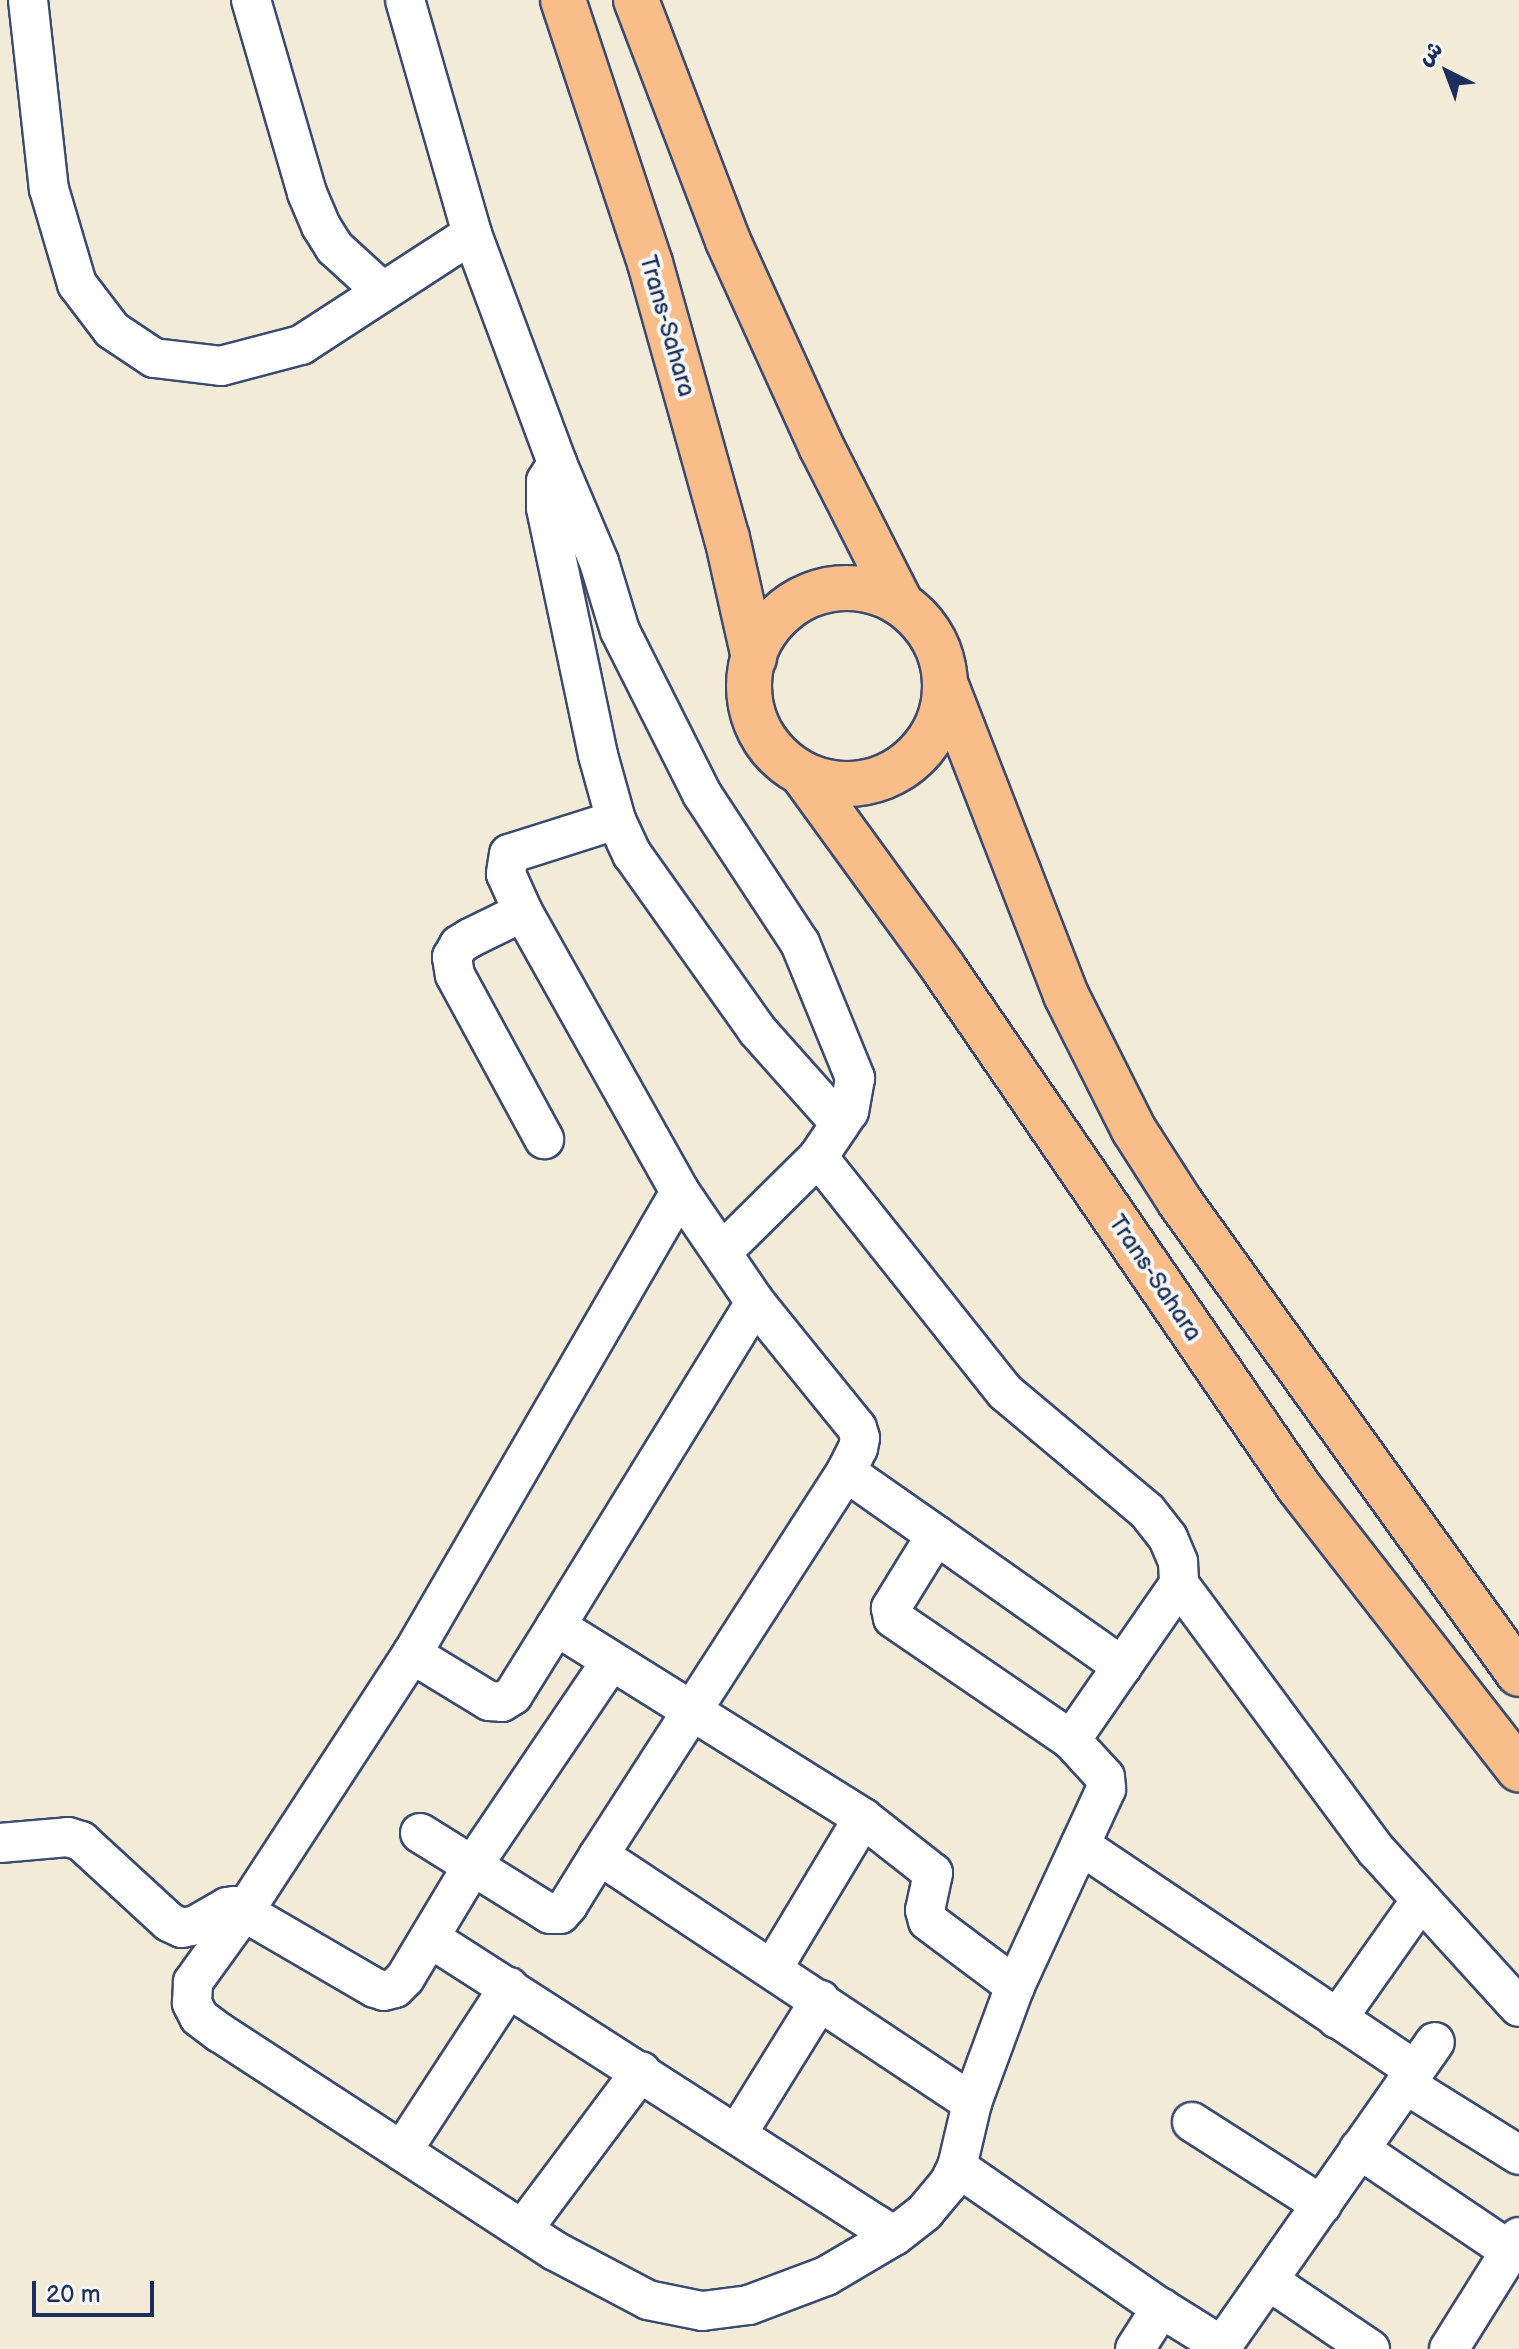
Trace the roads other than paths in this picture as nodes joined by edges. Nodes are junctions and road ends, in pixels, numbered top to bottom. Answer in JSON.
{"nodes":[{"id":1,"x":28,"y":0,"type":"edge"},
{"id":2,"x":251,"y":0,"type":"edge"},
{"id":3,"x":405,"y":0,"type":"edge"},
{"id":4,"x":563,"y":0,"type":"edge"},
{"id":5,"x":636,"y":0,"type":"edge"},
{"id":6,"x":472,"y":234,"type":"junction"},
{"id":7,"x":382,"y":291,"type":"junction"},
{"id":8,"x":557,"y":463,"type":"junction"},
{"id":9,"x":900,"y":602,"type":"junction"},
{"id":10,"x":754,"y":658,"type":"junction"},
{"id":11,"x":947,"y":688,"type":"junction"},
{"id":12,"x":804,"y":776,"type":"junction"},
{"id":13,"x":616,"y":820,"type":"junction"},
{"id":14,"x":523,"y":912,"type":"junction"},
{"id":15,"x":840,"y":1123,"type":"junction"},
{"id":16,"x":544,"y":1139,"type":"dead end"},
{"id":17,"x":818,"y":1157,"type":"junction"},
{"id":18,"x":680,"y":1192,"type":"junction"},
{"id":19,"x":722,"y":1252,"type":"junction"},
{"id":20,"x":755,"y":1302,"type":"junction"},
{"id":21,"x":846,"y":1472,"type":"junction"},
{"id":22,"x":936,"y":1535,"type":"junction"},
{"id":23,"x":1179,"y":1584,"type":"junction"},
{"id":24,"x":556,"y":1626,"type":"junction"},
{"id":25,"x":412,"y":1654,"type":"junction"},
{"id":26,"x":611,"y":1661,"type":"junction"},
{"id":27,"x":1122,"y":1666,"type":"junction"},
{"id":28,"x":1519,"y":1674,"type":"edge"},
{"id":29,"x":691,"y":1708,"type":"junction"},
{"id":30,"x":1071,"y":1740,"type":"junction"},
{"id":31,"x":1519,"y":1770,"type":"edge"},
{"id":32,"x":863,"y":1818,"type":"junction"},
{"id":33,"x":420,"y":1833,"type":"dead end"},
{"id":34,"x":0,"y":1843,"type":"edge"},
{"id":35,"x":1080,"y":1845,"type":"junction"},
{"id":36,"x":599,"y":1855,"type":"junction"},
{"id":37,"x":473,"y":1865,"type":"junction"},
{"id":38,"x":1421,"y":1900,"type":"junction"},
{"id":39,"x":245,"y":1910,"type":"junction"},
{"id":40,"x":430,"y":1938,"type":"junction"},
{"id":41,"x":773,"y":1968,"type":"junction"},
{"id":42,"x":1015,"y":1986,"type":"junction"},
{"id":43,"x":509,"y":1987,"type":"junction"},
{"id":44,"x":820,"y":2000,"type":"junction"},
{"id":45,"x":1519,"y":2007,"type":"edge"},
{"id":46,"x":1337,"y":2019,"type":"junction"},
{"id":47,"x":1418,"y":2065,"type":"junction"},
{"id":48,"x":641,"y":2071,"type":"junction"},
{"id":49,"x":972,"y":2103,"type":"junction"},
{"id":50,"x":1192,"y":2122,"type":"dead end"},
{"id":51,"x":737,"y":2134,"type":"junction"},
{"id":52,"x":1359,"y":2149,"type":"junction"},
{"id":53,"x":402,"y":2151,"type":"junction"},
{"id":54,"x":1519,"y":2155,"type":"edge"},
{"id":55,"x":957,"y":2167,"type":"junction"},
{"id":56,"x":1322,"y":2205,"type":"junction"},
{"id":57,"x":523,"y":2229,"type":"junction"},
{"id":58,"x":894,"y":2236,"type":"junction"},
{"id":59,"x":1515,"y":2244,"type":"edge"},
{"id":60,"x":1269,"y":2281,"type":"junction"},
{"id":61,"x":1161,"y":2308,"type":"junction"},
{"id":62,"x":1224,"y":2347,"type":"edge"},
{"id":63,"x":1135,"y":2349,"type":"edge"},
{"id":64,"x":1370,"y":2349,"type":"edge"},
{"id":65,"x":1449,"y":2349,"type":"edge"}],
"edges":[{"from":1,"to":7,"type":"street"},
{"from":2,"to":7,"type":"street"},
{"from":3,"to":6,"type":"street"},
{"from":4,"to":10,"type":"highway","name":"Trans-Sahara"},
{"from":5,"to":9,"type":"highway"},
{"from":6,"to":7,"type":"street"},
{"from":6,"to":8,"type":"street"},
{"from":8,"to":13,"type":"street"},
{"from":8,"to":15,"type":"street"},
{"from":9,"to":10,"type":"highway"},
{"from":9,"to":11,"type":"highway"},
{"from":10,"to":12,"type":"highway"},
{"from":11,"to":12,"type":"highway"},
{"from":11,"to":28,"type":"highway"},
{"from":12,"to":31,"type":"highway","name":"Trans-Sahara"},
{"from":13,"to":14,"type":"street"},
{"from":13,"to":15,"type":"street"},
{"from":14,"to":16,"type":"street"},
{"from":14,"to":18,"type":"street"},
{"from":15,"to":17,"type":"street"},
{"from":17,"to":19,"type":"street"},
{"from":17,"to":23,"type":"street"},
{"from":18,"to":19,"type":"street"},
{"from":18,"to":25,"type":"street"},
{"from":19,"to":20,"type":"street"},
{"from":20,"to":21,"type":"street"},
{"from":20,"to":24,"type":"street"},
{"from":21,"to":22,"type":"street"},
{"from":21,"to":29,"type":"street"},
{"from":22,"to":27,"type":"street"},
{"from":22,"to":30,"type":"street"},
{"from":23,"to":27,"type":"street"},
{"from":23,"to":38,"type":"street"},
{"from":24,"to":25,"type":"street"},
{"from":24,"to":26,"type":"street"},
{"from":25,"to":39,"type":"street"},
{"from":26,"to":29,"type":"street"},
{"from":26,"to":37,"type":"street"},
{"from":27,"to":30,"type":"street"},
{"from":29,"to":32,"type":"street"},
{"from":29,"to":36,"type":"street"},
{"from":30,"to":35,"type":"street"},
{"from":32,"to":41,"type":"street"},
{"from":32,"to":42,"type":"street"},
{"from":33,"to":37,"type":"street"},
{"from":34,"to":39,"type":"street"},
{"from":35,"to":42,"type":"street"},
{"from":35,"to":46,"type":"street"},
{"from":36,"to":37,"type":"street"},
{"from":36,"to":41,"type":"street"},
{"from":37,"to":40,"type":"street"},
{"from":38,"to":45,"type":"street"},
{"from":38,"to":46,"type":"street"},
{"from":39,"to":40,"type":"street"},
{"from":39,"to":53,"type":"street"},
{"from":40,"to":43,"type":"street"},
{"from":41,"to":44,"type":"street"},
{"from":42,"to":49,"type":"street"},
{"from":43,"to":48,"type":"street"},
{"from":43,"to":53,"type":"street"},
{"from":44,"to":49,"type":"street"},
{"from":44,"to":51,"type":"street"},
{"from":46,"to":47,"type":"street"},
{"from":47,"to":52,"type":"street"},
{"from":47,"to":54,"type":"street"},
{"from":48,"to":51,"type":"street"},
{"from":48,"to":57,"type":"street"},
{"from":49,"to":55,"type":"street"},
{"from":50,"to":56,"type":"street"},
{"from":51,"to":58,"type":"street"},
{"from":52,"to":56,"type":"street"},
{"from":52,"to":59,"type":"street"},
{"from":53,"to":57,"type":"street"},
{"from":55,"to":58,"type":"street"},
{"from":55,"to":61,"type":"street"},
{"from":56,"to":60,"type":"street"},
{"from":57,"to":58,"type":"street"},
{"from":59,"to":65,"type":"street"},
{"from":60,"to":62,"type":"street"},
{"from":60,"to":64,"type":"street"},
{"from":61,"to":62,"type":"street"},
{"from":61,"to":63,"type":"street"}]}
